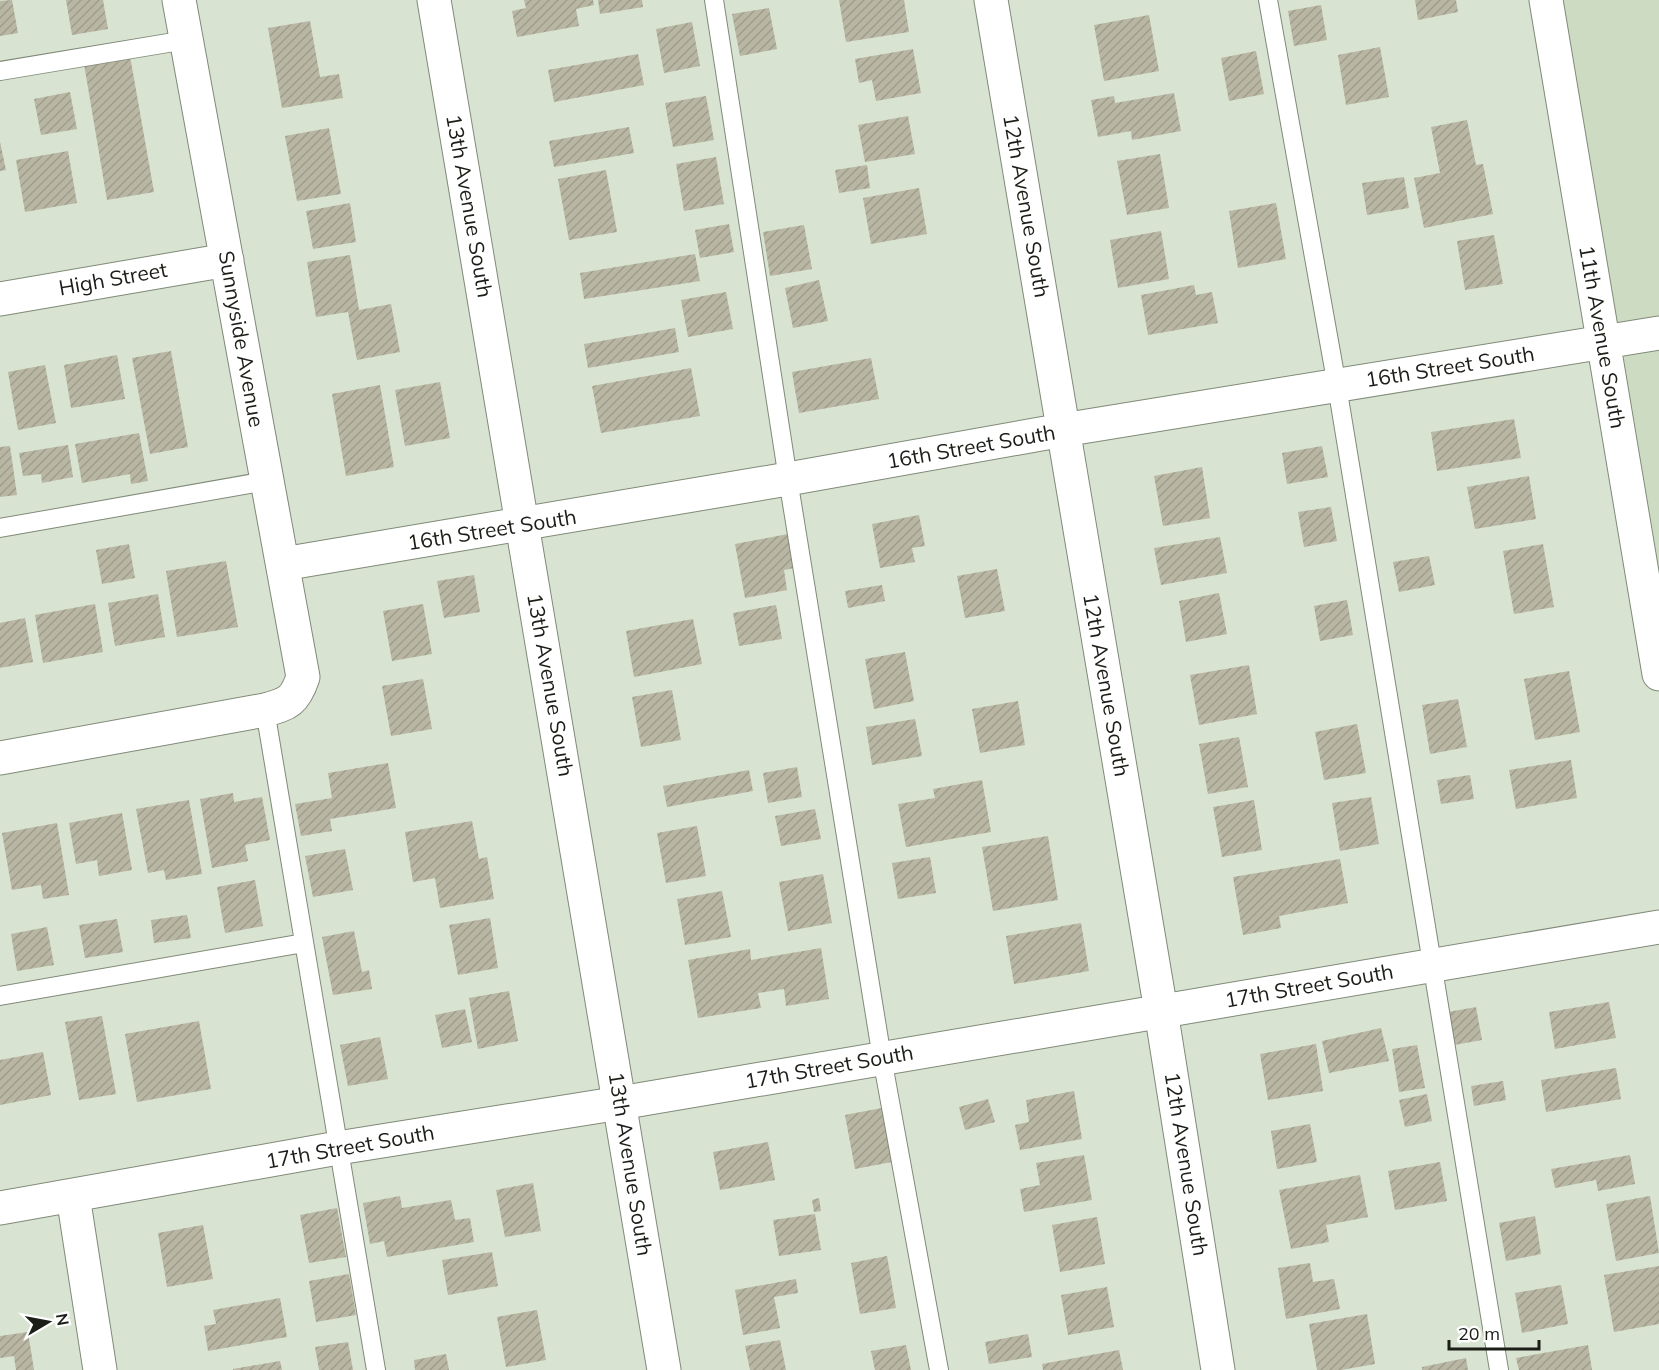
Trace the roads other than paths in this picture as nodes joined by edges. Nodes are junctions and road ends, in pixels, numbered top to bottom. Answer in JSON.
{"nodes":[{"id":1,"x":179,"y":0,"type":"edge"},
{"id":2,"x":434,"y":0,"type":"edge"},
{"id":3,"x":714,"y":0,"type":"edge"},
{"id":4,"x":991,"y":0,"type":"edge"},
{"id":5,"x":1268,"y":0,"type":"edge"},
{"id":6,"x":1546,"y":0,"type":"edge"},
{"id":7,"x":186,"y":40,"type":"junction"},
{"id":8,"x":0,"y":70,"type":"edge"},
{"id":9,"x":227,"y":260,"type":"junction"},
{"id":10,"x":0,"y":298,"type":"edge"},
{"id":11,"x":1659,"y":333,"type":"edge"},
{"id":12,"x":1603,"y":343,"type":"junction"},
{"id":13,"x":1337,"y":386,"type":"junction"},
{"id":14,"x":1063,"y":430,"type":"junction"},
{"id":15,"x":788,"y":480,"type":"junction"},
{"id":16,"x":266,"y":481,"type":"junction"},
{"id":17,"x":524,"y":525,"type":"junction"},
{"id":18,"x":0,"y":528,"type":"edge"},
{"id":19,"x":284,"y":564,"type":"junction"},
{"id":20,"x":1659,"y":674,"type":"edge"},
{"id":21,"x":265,"y":710,"type":"junction"},
{"id":22,"x":0,"y":758,"type":"edge"},
{"id":23,"x":1659,"y":927,"type":"edge"},
{"id":24,"x":304,"y":943,"type":"junction"},
{"id":25,"x":1432,"y":965,"type":"junction"},
{"id":26,"x":0,"y":996,"type":"edge"},
{"id":27,"x":1161,"y":1011,"type":"junction"},
{"id":28,"x":882,"y":1058,"type":"junction"},
{"id":29,"x":620,"y":1103,"type":"junction"},
{"id":30,"x":338,"y":1148,"type":"junction"},
{"id":31,"x":73,"y":1196,"type":"junction"},
{"id":32,"x":0,"y":1208,"type":"edge"},
{"id":33,"x":100,"y":1370,"type":"edge"},
{"id":34,"x":376,"y":1370,"type":"edge"},
{"id":35,"x":664,"y":1370,"type":"edge"},
{"id":36,"x":939,"y":1370,"type":"edge"},
{"id":37,"x":1218,"y":1370,"type":"edge"},
{"id":38,"x":1499,"y":1370,"type":"edge"}],
"edges":[{"from":1,"to":7,"type":"street","name":"Sunnyside Avenue"},
{"from":2,"to":17,"type":"street","name":"13th Avenue South"},
{"from":3,"to":15,"type":"lane"},
{"from":4,"to":14,"type":"street","name":"12th Avenue South"},
{"from":5,"to":13,"type":"lane"},
{"from":6,"to":12,"type":"street","name":"11th Avenue South"},
{"from":7,"to":8,"type":"lane"},
{"from":7,"to":9,"type":"street","name":"Sunnyside Avenue"},
{"from":9,"to":10,"type":"street","name":"High Street"},
{"from":9,"to":16,"type":"street","name":"Sunnyside Avenue"},
{"from":11,"to":12,"type":"street","name":"16th Street South"},
{"from":12,"to":13,"type":"street","name":"16th Street South"},
{"from":12,"to":20,"type":"street","name":"11th Avenue South"},
{"from":13,"to":14,"type":"street","name":"16th Street South"},
{"from":13,"to":25,"type":"lane"},
{"from":14,"to":15,"type":"street","name":"16th Street South"},
{"from":14,"to":27,"type":"street","name":"12th Avenue South"},
{"from":15,"to":17,"type":"street","name":"16th Street South"},
{"from":15,"to":28,"type":"lane"},
{"from":16,"to":18,"type":"lane"},
{"from":16,"to":19,"type":"street","name":"Sunnyside Avenue"},
{"from":17,"to":19,"type":"street","name":"16th Street South"},
{"from":17,"to":29,"type":"street","name":"13th Avenue South"},
{"from":19,"to":21,"type":"street","name":"Sunnyside Avenue"},
{"from":21,"to":22,"type":"street"},
{"from":21,"to":24,"type":"lane"},
{"from":23,"to":25,"type":"street","name":"17th Street South"},
{"from":24,"to":26,"type":"lane"},
{"from":24,"to":30,"type":"lane"},
{"from":25,"to":27,"type":"street","name":"17th Street South"},
{"from":25,"to":38,"type":"lane"},
{"from":27,"to":28,"type":"street","name":"17th Street South"},
{"from":27,"to":37,"type":"street","name":"12th Avenue South"},
{"from":28,"to":29,"type":"street","name":"17th Street South"},
{"from":28,"to":36,"type":"lane"},
{"from":29,"to":30,"type":"street","name":"17th Street South"},
{"from":29,"to":35,"type":"street","name":"13th Avenue South"},
{"from":30,"to":31,"type":"street","name":"17th Street South"},
{"from":30,"to":34,"type":"lane"},
{"from":31,"to":32,"type":"street","name":"17th Street South"},
{"from":31,"to":33,"type":"street"}]}
